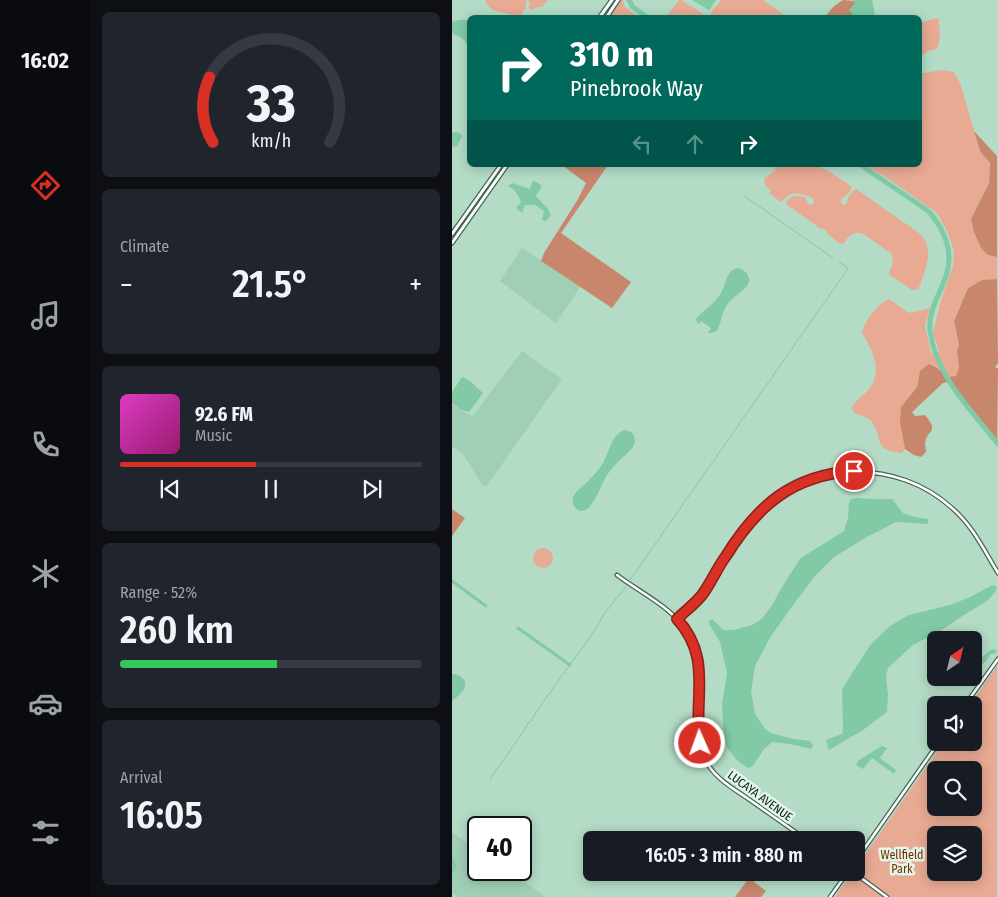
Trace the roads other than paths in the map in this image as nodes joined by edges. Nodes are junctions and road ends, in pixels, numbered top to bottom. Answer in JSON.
{"nodes":[{"id":1,"x":612,"y":0,"type":"edge"},
{"id":2,"x":618,"y":0,"type":"edge"},
{"id":3,"x":601,"y":15,"type":"edge"},
{"id":4,"x":608,"y":15,"type":"edge"},
{"id":5,"x":499,"y":167,"type":"edge"},
{"id":6,"x":506,"y":167,"type":"edge"},
{"id":7,"x":452,"y":234,"type":"edge"},
{"id":8,"x":452,"y":243,"type":"edge"},
{"id":9,"x":998,"y":573,"type":"edge"},
{"id":10,"x":617,"y":575,"type":"dead end"},
{"id":11,"x":677,"y":619,"type":"junction"},
{"id":12,"x":998,"y":660,"type":"edge"},
{"id":13,"x":972,"y":696,"type":"edge"},
{"id":14,"x":933,"y":751,"type":"edge"},
{"id":15,"x":794,"y":831,"type":"edge"},
{"id":16,"x":865,"y":848,"type":"edge"},
{"id":17,"x":842,"y":881,"type":"edge"},
{"id":18,"x":865,"y":881,"type":"edge"},
{"id":19,"x":830,"y":897,"type":"edge"},
{"id":20,"x":887,"y":897,"type":"edge"}],
"edges":[{"from":1,"to":3,"type":"main road"},
{"from":2,"to":4,"type":"main road"},
{"from":5,"to":7,"type":"main road"},
{"from":6,"to":8,"type":"main road"},
{"from":9,"to":11,"type":"street"},
{"from":10,"to":11,"type":"street","name":"LUCAYA AVENUE"},
{"from":11,"to":15,"type":"street","name":"LUCAYA AVENUE"},
{"from":12,"to":13,"type":"street"},
{"from":14,"to":16,"type":"street"},
{"from":17,"to":19,"type":"street"},
{"from":18,"to":20,"type":"street"}]}
